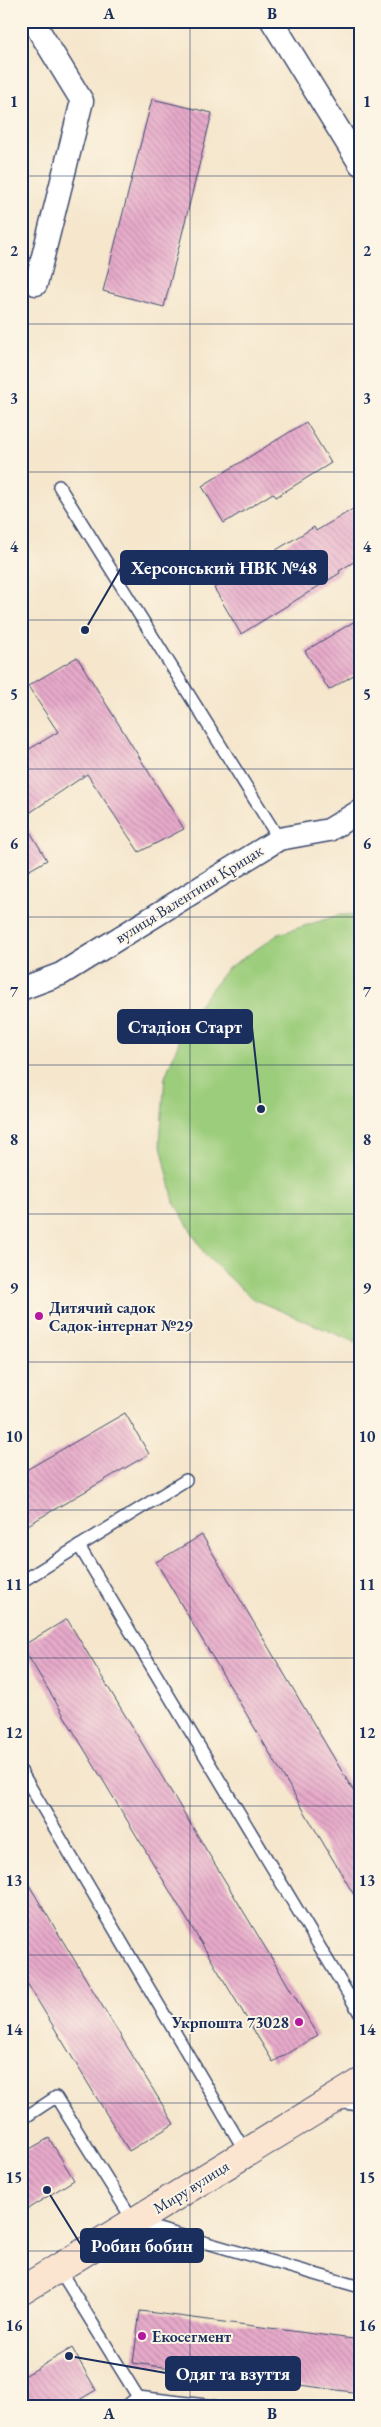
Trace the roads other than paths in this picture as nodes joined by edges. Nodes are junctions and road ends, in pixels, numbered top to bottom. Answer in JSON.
{"nodes":[{"id":1,"x":33,"y":21,"type":"edge"},
{"id":2,"x":272,"y":21,"type":"edge"},
{"id":3,"x":360,"y":164,"type":"edge"},
{"id":4,"x":36,"y":284,"type":"dead end"},
{"id":5,"x":59,"y":486,"type":"dead end"},
{"id":6,"x":360,"y":811,"type":"edge"},
{"id":7,"x":280,"y":839,"type":"junction"},
{"id":8,"x":21,"y":989,"type":"edge"},
{"id":9,"x":186,"y":1480,"type":"dead end"},
{"id":10,"x":79,"y":1546,"type":"junction"},
{"id":11,"x":21,"y":1582,"type":"edge"},
{"id":12,"x":21,"y":1771,"type":"edge"},
{"id":13,"x":360,"y":2014,"type":"edge"},
{"id":14,"x":360,"y":2083,"type":"edge"},
{"id":15,"x":330,"y":2102,"type":"junction"},
{"id":16,"x":360,"y":2105,"type":"edge"},
{"id":17,"x":21,"y":2120,"type":"edge"},
{"id":18,"x":246,"y":2154,"type":"junction"},
{"id":19,"x":134,"y":2222,"type":"junction"},
{"id":20,"x":59,"y":2269,"type":"junction"},
{"id":21,"x":360,"y":2288,"type":"edge"},
{"id":22,"x":21,"y":2291,"type":"edge"},
{"id":23,"x":141,"y":2402,"type":"edge"},
{"id":24,"x":126,"y":2406,"type":"edge"},
{"id":25,"x":214,"y":2406,"type":"edge"}],
"edges":[{"from":1,"to":4,"type":"street"},
{"from":2,"to":3,"type":"street"},
{"from":5,"to":7,"type":"lane"},
{"from":6,"to":7,"type":"street","name":"вулиця Валентини Крицак"},
{"from":7,"to":8,"type":"street","name":"вулиця Валентини Крицак"},
{"from":9,"to":10,"type":"lane"},
{"from":10,"to":11,"type":"lane"},
{"from":10,"to":13,"type":"lane"},
{"from":12,"to":18,"type":"lane"},
{"from":14,"to":15,"type":"street","name":"Миру вулиця"},
{"from":15,"to":16,"type":"lane"},
{"from":15,"to":18,"type":"street","name":"Миру вулиця"},
{"from":17,"to":19,"type":"lane"},
{"from":18,"to":19,"type":"street","name":"Миру вулиця"},
{"from":19,"to":20,"type":"street","name":"Миру вулиця"},
{"from":19,"to":21,"type":"lane"},
{"from":20,"to":22,"type":"street","name":"Миру вулиця"},
{"from":20,"to":23,"type":"lane"},
{"from":23,"to":24,"type":"lane"},
{"from":23,"to":25,"type":"lane"}]}
